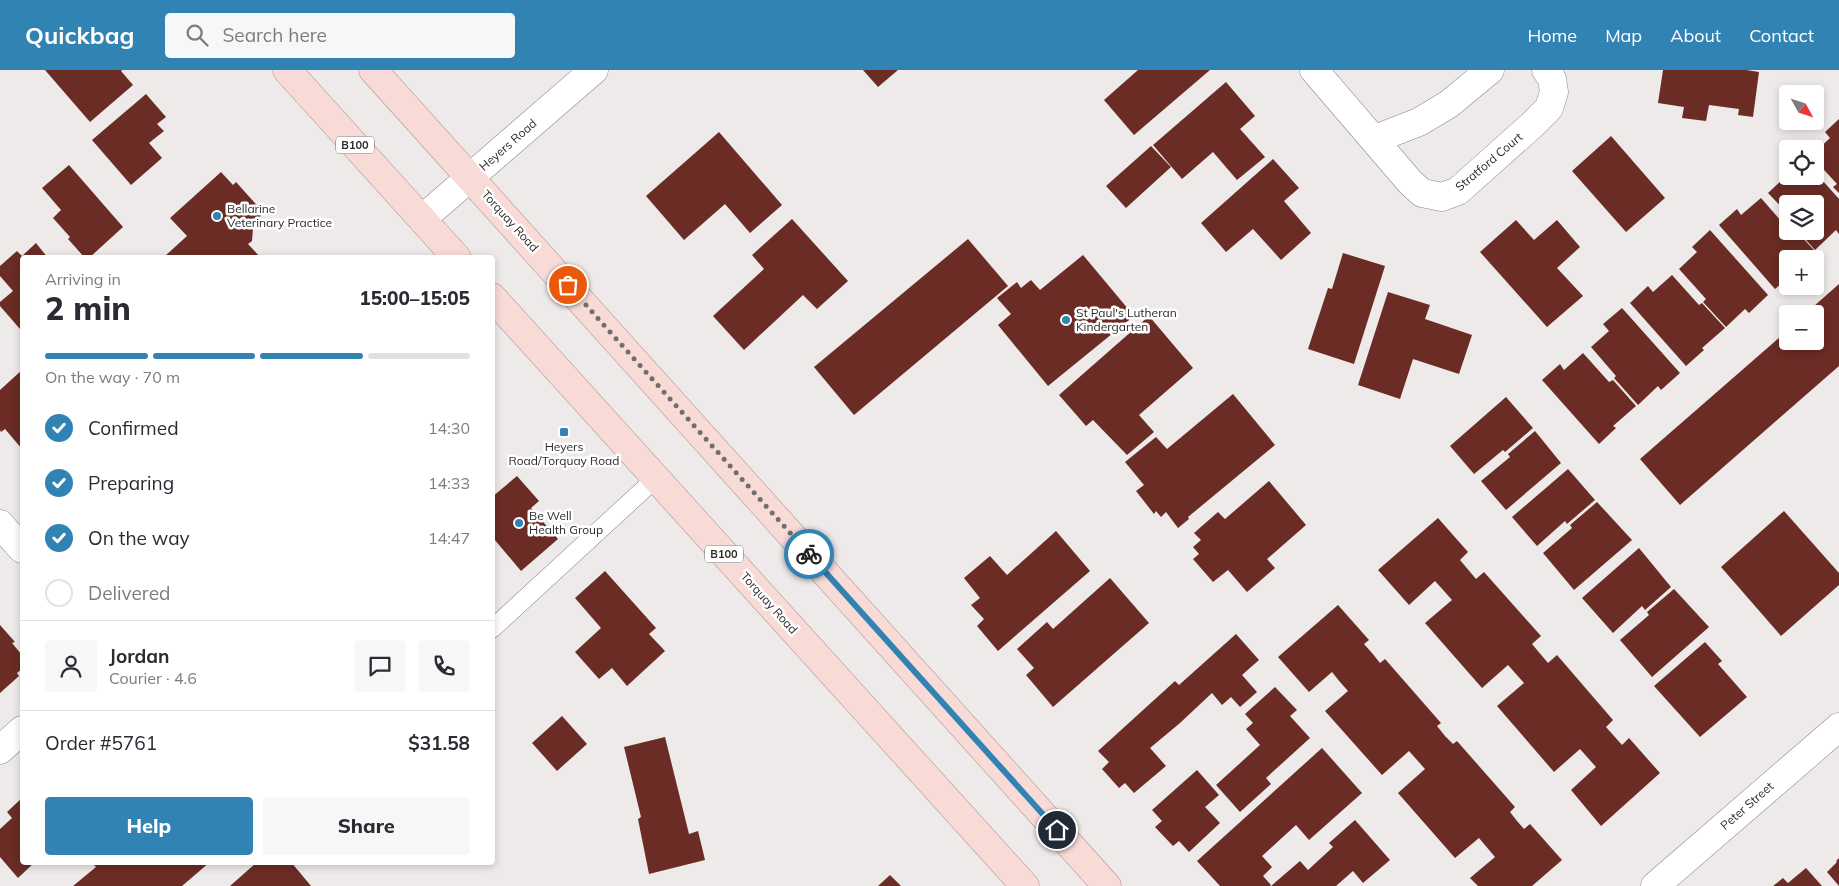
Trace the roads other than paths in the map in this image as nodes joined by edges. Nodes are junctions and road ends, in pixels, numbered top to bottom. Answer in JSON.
{"nodes":[{"id":1,"x":288,"y":70,"type":"edge"},
{"id":2,"x":374,"y":70,"type":"edge"},
{"id":3,"x":594,"y":70,"type":"edge"},
{"id":4,"x":1314,"y":70,"type":"edge"},
{"id":5,"x":1490,"y":70,"type":"edge"},
{"id":6,"x":1546,"y":70,"type":"edge"},
{"id":7,"x":1374,"y":139,"type":"junction"},
{"id":8,"x":471,"y":178,"type":"junction"},
{"id":9,"x":422,"y":219,"type":"junction"},
{"id":10,"x":454,"y":255,"type":"edge"},
{"id":11,"x":495,"y":300,"type":"edge"},
{"id":12,"x":656,"y":478,"type":"junction"},
{"id":13,"x":0,"y":524,"type":"edge"},
{"id":14,"x":20,"y":547,"type":"edge"},
{"id":15,"x":495,"y":627,"type":"edge"},
{"id":16,"x":1839,"y":727,"type":"edge"},
{"id":17,"x":20,"y":732,"type":"edge"},
{"id":18,"x":0,"y":750,"type":"edge"},
{"id":19,"x":1025,"y":886,"type":"edge"},
{"id":20,"x":1107,"y":886,"type":"edge"},
{"id":21,"x":1656,"y":886,"type":"edge"}],
"edges":[{"from":1,"to":9,"type":"main road","number":"B100"},
{"from":2,"to":8,"type":"main road","name":"Torquay Road"},
{"from":3,"to":8,"type":"street","name":"Heyers Road"},
{"from":4,"to":7,"type":"street","name":"Stratford Court"},
{"from":5,"to":7,"type":"street"},
{"from":6,"to":7,"type":"street","name":"Stratford Court"},
{"from":8,"to":9,"type":"street","name":"Heyers Road"},
{"from":8,"to":20,"type":"main road","name":"Torquay Road"},
{"from":9,"to":10,"type":"main road","number":"B100"},
{"from":11,"to":12,"type":"main road","name":"Torquay Road","number":"B100"},
{"from":12,"to":15,"type":"lane"},
{"from":12,"to":19,"type":"main road","name":"Torquay Road","number":"B100"},
{"from":13,"to":14,"type":"street"},
{"from":16,"to":21,"type":"street","name":"Peter Street"},
{"from":17,"to":18,"type":"street"}]}
